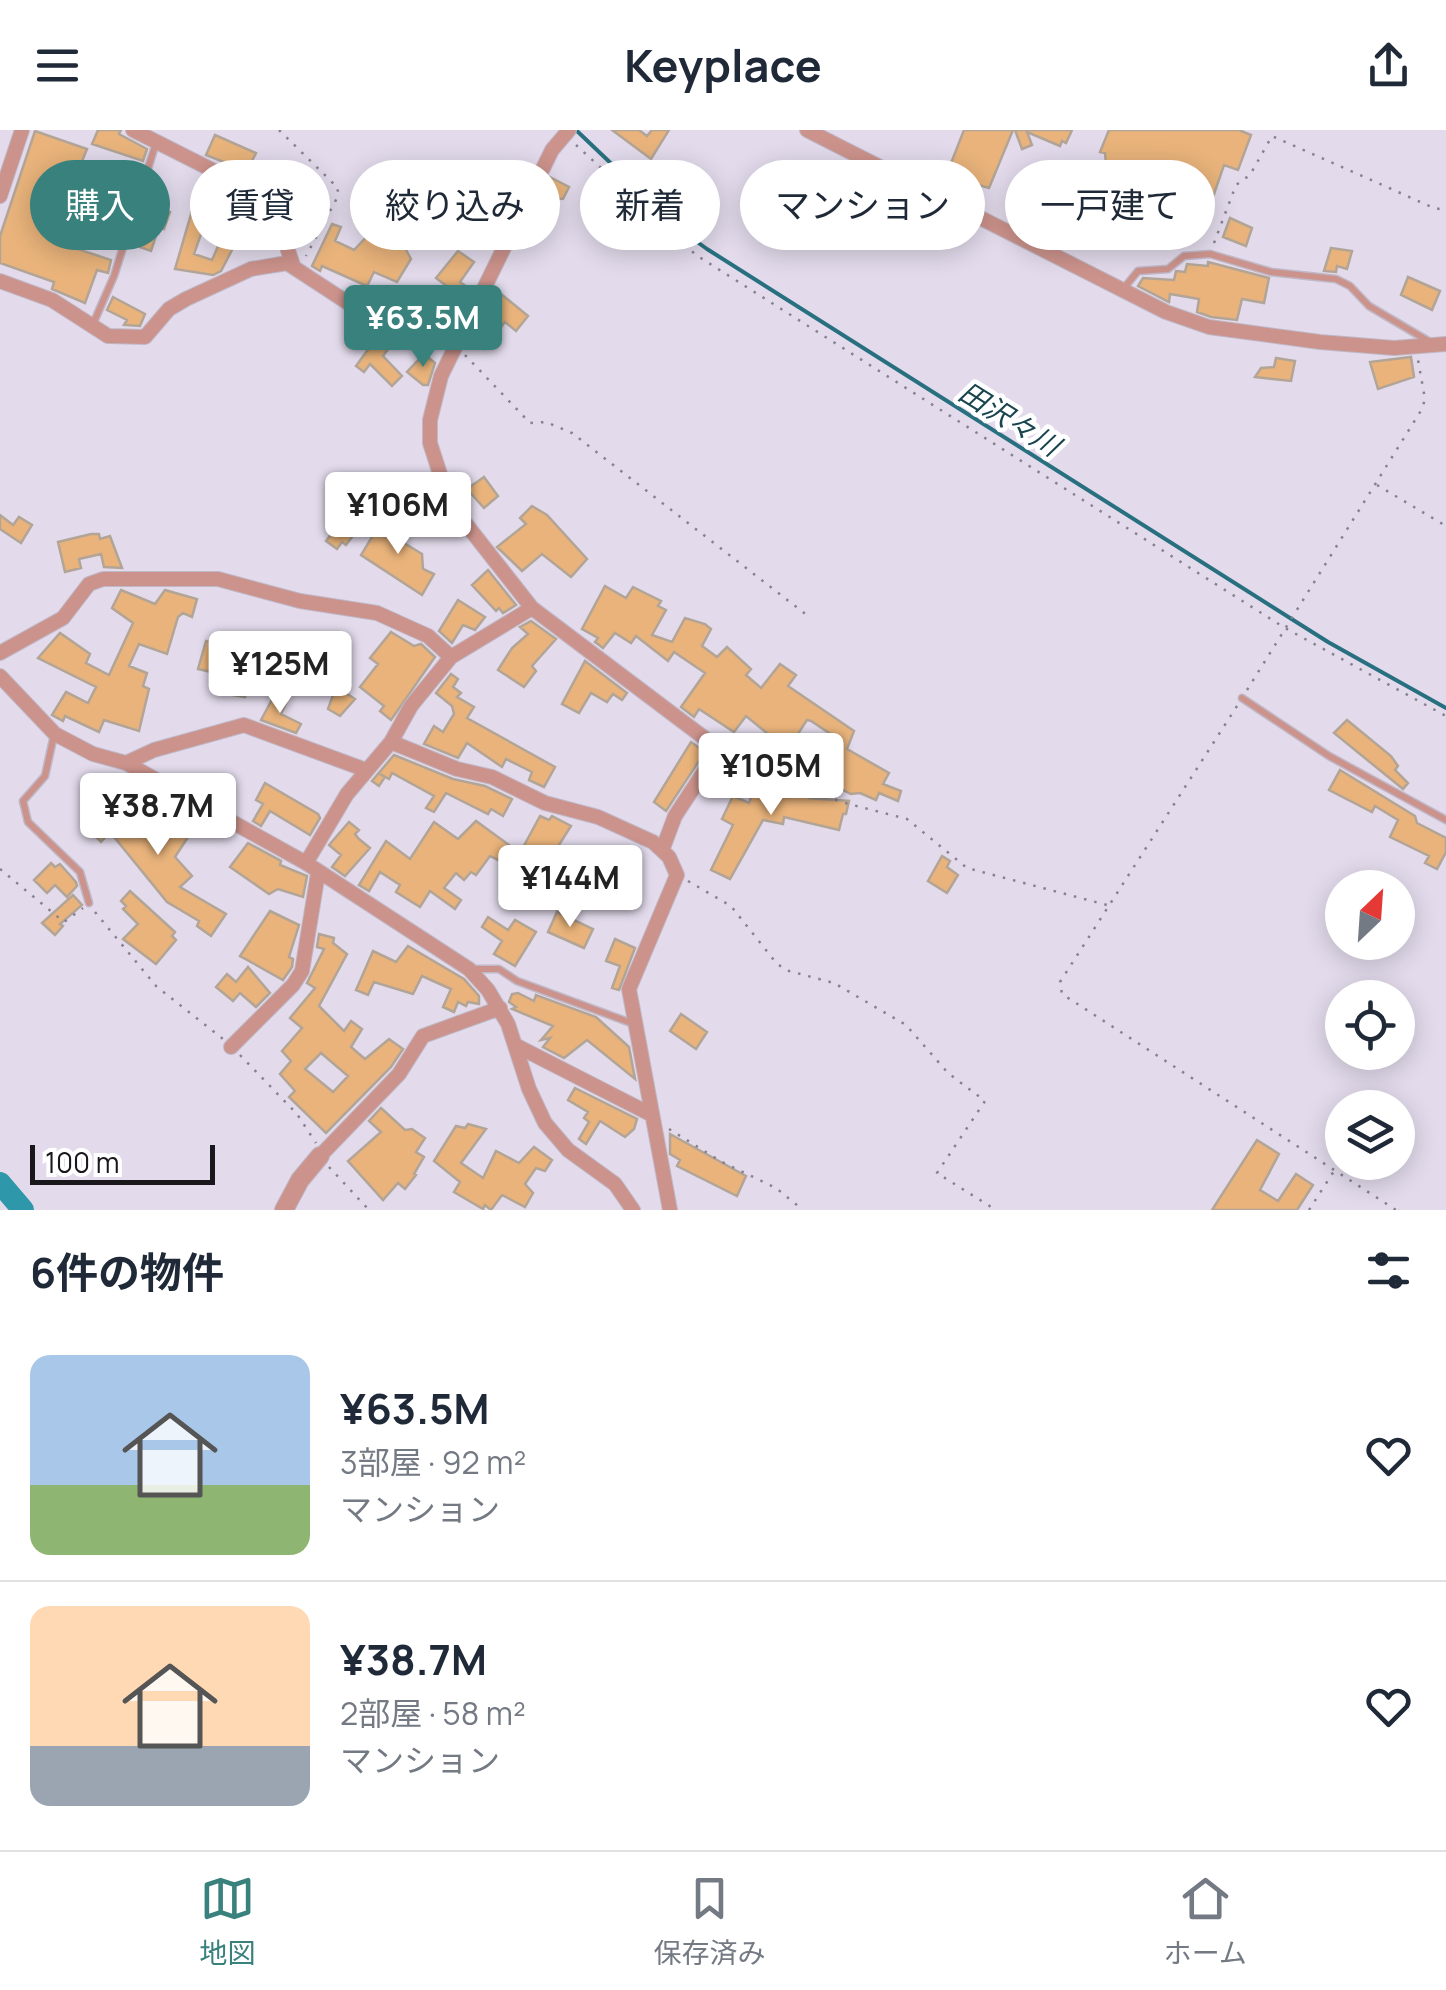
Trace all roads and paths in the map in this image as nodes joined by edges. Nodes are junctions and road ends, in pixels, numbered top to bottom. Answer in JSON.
{"nodes":[{"id":1,"x":22,"y":130,"type":"edge"},
{"id":2,"x":133,"y":130,"type":"edge"},
{"id":3,"x":279,"y":130,"type":"edge"},
{"id":4,"x":808,"y":130,"type":"edge"},
{"id":5,"x":567,"y":132,"type":"edge"},
{"id":6,"x":157,"y":142,"type":"junction"},
{"id":7,"x":0,"y":196,"type":"edge"},
{"id":8,"x":1446,"y":210,"type":"edge"},
{"id":9,"x":1210,"y":254,"type":"junction"},
{"id":10,"x":296,"y":266,"type":"junction"},
{"id":11,"x":0,"y":281,"type":"edge"},
{"id":12,"x":1123,"y":290,"type":"junction"},
{"id":13,"x":92,"y":326,"type":"junction"},
{"id":14,"x":456,"y":341,"type":"junction"},
{"id":15,"x":1440,"y":344,"type":"edge"},
{"id":16,"x":1416,"y":347,"type":"junction"},
{"id":17,"x":1376,"y":484,"type":"junction"},
{"id":18,"x":1446,"y":526,"type":"edge"},
{"id":19,"x":532,"y":608,"type":"junction"},
{"id":20,"x":808,"y":616,"type":"dead end"},
{"id":21,"x":1286,"y":626,"type":"junction"},
{"id":22,"x":0,"y":653,"type":"edge"},
{"id":23,"x":451,"y":657,"type":"junction"},
{"id":24,"x":0,"y":676,"type":"edge"},
{"id":25,"x":1242,"y":698,"type":"junction"},
{"id":26,"x":1446,"y":716,"type":"edge"},
{"id":27,"x":55,"y":734,"type":"junction"},
{"id":28,"x":392,"y":742,"type":"junction"},
{"id":29,"x":719,"y":749,"type":"junction"},
{"id":30,"x":126,"y":763,"type":"junction"},
{"id":31,"x":366,"y":770,"type":"junction"},
{"id":32,"x":1446,"y":820,"type":"edge"},
{"id":33,"x":662,"y":848,"type":"junction"},
{"id":34,"x":312,"y":868,"type":"junction"},
{"id":35,"x":0,"y":869,"type":"edge"},
{"id":36,"x":677,"y":875,"type":"junction"},
{"id":37,"x":89,"y":903,"type":"junction"},
{"id":38,"x":1109,"y":905,"type":"junction"},
{"id":39,"x":469,"y":969,"type":"junction"},
{"id":40,"x":500,"y":1008,"type":"junction"},
{"id":41,"x":634,"y":1024,"type":"junction"},
{"id":42,"x":517,"y":1046,"type":"junction"},
{"id":43,"x":232,"y":1047,"type":"junction"},
{"id":44,"x":652,"y":1115,"type":"junction"},
{"id":45,"x":320,"y":1156,"type":"junction"},
{"id":46,"x":1325,"y":1163,"type":"edge"},
{"id":47,"x":1327,"y":1180,"type":"edge"},
{"id":48,"x":1351,"y":1180,"type":"edge"},
{"id":49,"x":284,"y":1210,"type":"edge"},
{"id":50,"x":368,"y":1210,"type":"edge"},
{"id":51,"x":633,"y":1210,"type":"edge"},
{"id":52,"x":670,"y":1210,"type":"edge"},
{"id":53,"x":803,"y":1210,"type":"edge"},
{"id":54,"x":996,"y":1210,"type":"edge"},
{"id":55,"x":1309,"y":1210,"type":"edge"},
{"id":56,"x":1396,"y":1210,"type":"edge"}],
"edges":[{"from":1,"to":7,"type":"street"},
{"from":2,"to":6,"type":"street"},
{"from":3,"to":10,"type":"path"},
{"from":4,"to":12,"type":"street"},
{"from":5,"to":14,"type":"street"},
{"from":5,"to":21,"type":"path"},
{"from":6,"to":10,"type":"street"},
{"from":6,"to":13,"type":"lane"},
{"from":8,"to":9,"type":"path"},
{"from":9,"to":12,"type":"lane"},
{"from":9,"to":15,"type":"lane"},
{"from":10,"to":13,"type":"street"},
{"from":10,"to":14,"type":"street"},
{"from":11,"to":13,"type":"street"},
{"from":12,"to":16,"type":"street"},
{"from":14,"to":19,"type":"street"},
{"from":14,"to":20,"type":"path"},
{"from":15,"to":16,"type":"street"},
{"from":16,"to":17,"type":"path"},
{"from":17,"to":18,"type":"path"},
{"from":17,"to":21,"type":"path"},
{"from":19,"to":23,"type":"street"},
{"from":19,"to":29,"type":"street"},
{"from":21,"to":25,"type":"path"},
{"from":21,"to":26,"type":"path"},
{"from":22,"to":23,"type":"street"},
{"from":23,"to":28,"type":"street"},
{"from":24,"to":27,"type":"street"},
{"from":25,"to":32,"type":"lane"},
{"from":25,"to":38,"type":"path"},
{"from":27,"to":30,"type":"street"},
{"from":27,"to":37,"type":"lane"},
{"from":28,"to":31,"type":"street"},
{"from":28,"to":33,"type":"street"},
{"from":29,"to":33,"type":"street"},
{"from":29,"to":38,"type":"path"},
{"from":30,"to":31,"type":"street"},
{"from":30,"to":34,"type":"street"},
{"from":31,"to":34,"type":"street"},
{"from":33,"to":36,"type":"street"},
{"from":34,"to":39,"type":"street"},
{"from":34,"to":43,"type":"street"},
{"from":35,"to":37,"type":"path"},
{"from":36,"to":41,"type":"street"},
{"from":36,"to":54,"type":"path"},
{"from":37,"to":43,"type":"path"},
{"from":38,"to":46,"type":"path"},
{"from":39,"to":40,"type":"street"},
{"from":39,"to":41,"type":"lane"},
{"from":40,"to":42,"type":"street"},
{"from":40,"to":45,"type":"street"},
{"from":41,"to":44,"type":"street"},
{"from":42,"to":44,"type":"street"},
{"from":42,"to":51,"type":"street"},
{"from":43,"to":45,"type":"path"},
{"from":44,"to":52,"type":"street"},
{"from":44,"to":53,"type":"path"},
{"from":45,"to":49,"type":"street"},
{"from":45,"to":50,"type":"path"},
{"from":47,"to":55,"type":"path"},
{"from":48,"to":56,"type":"path"}]}
